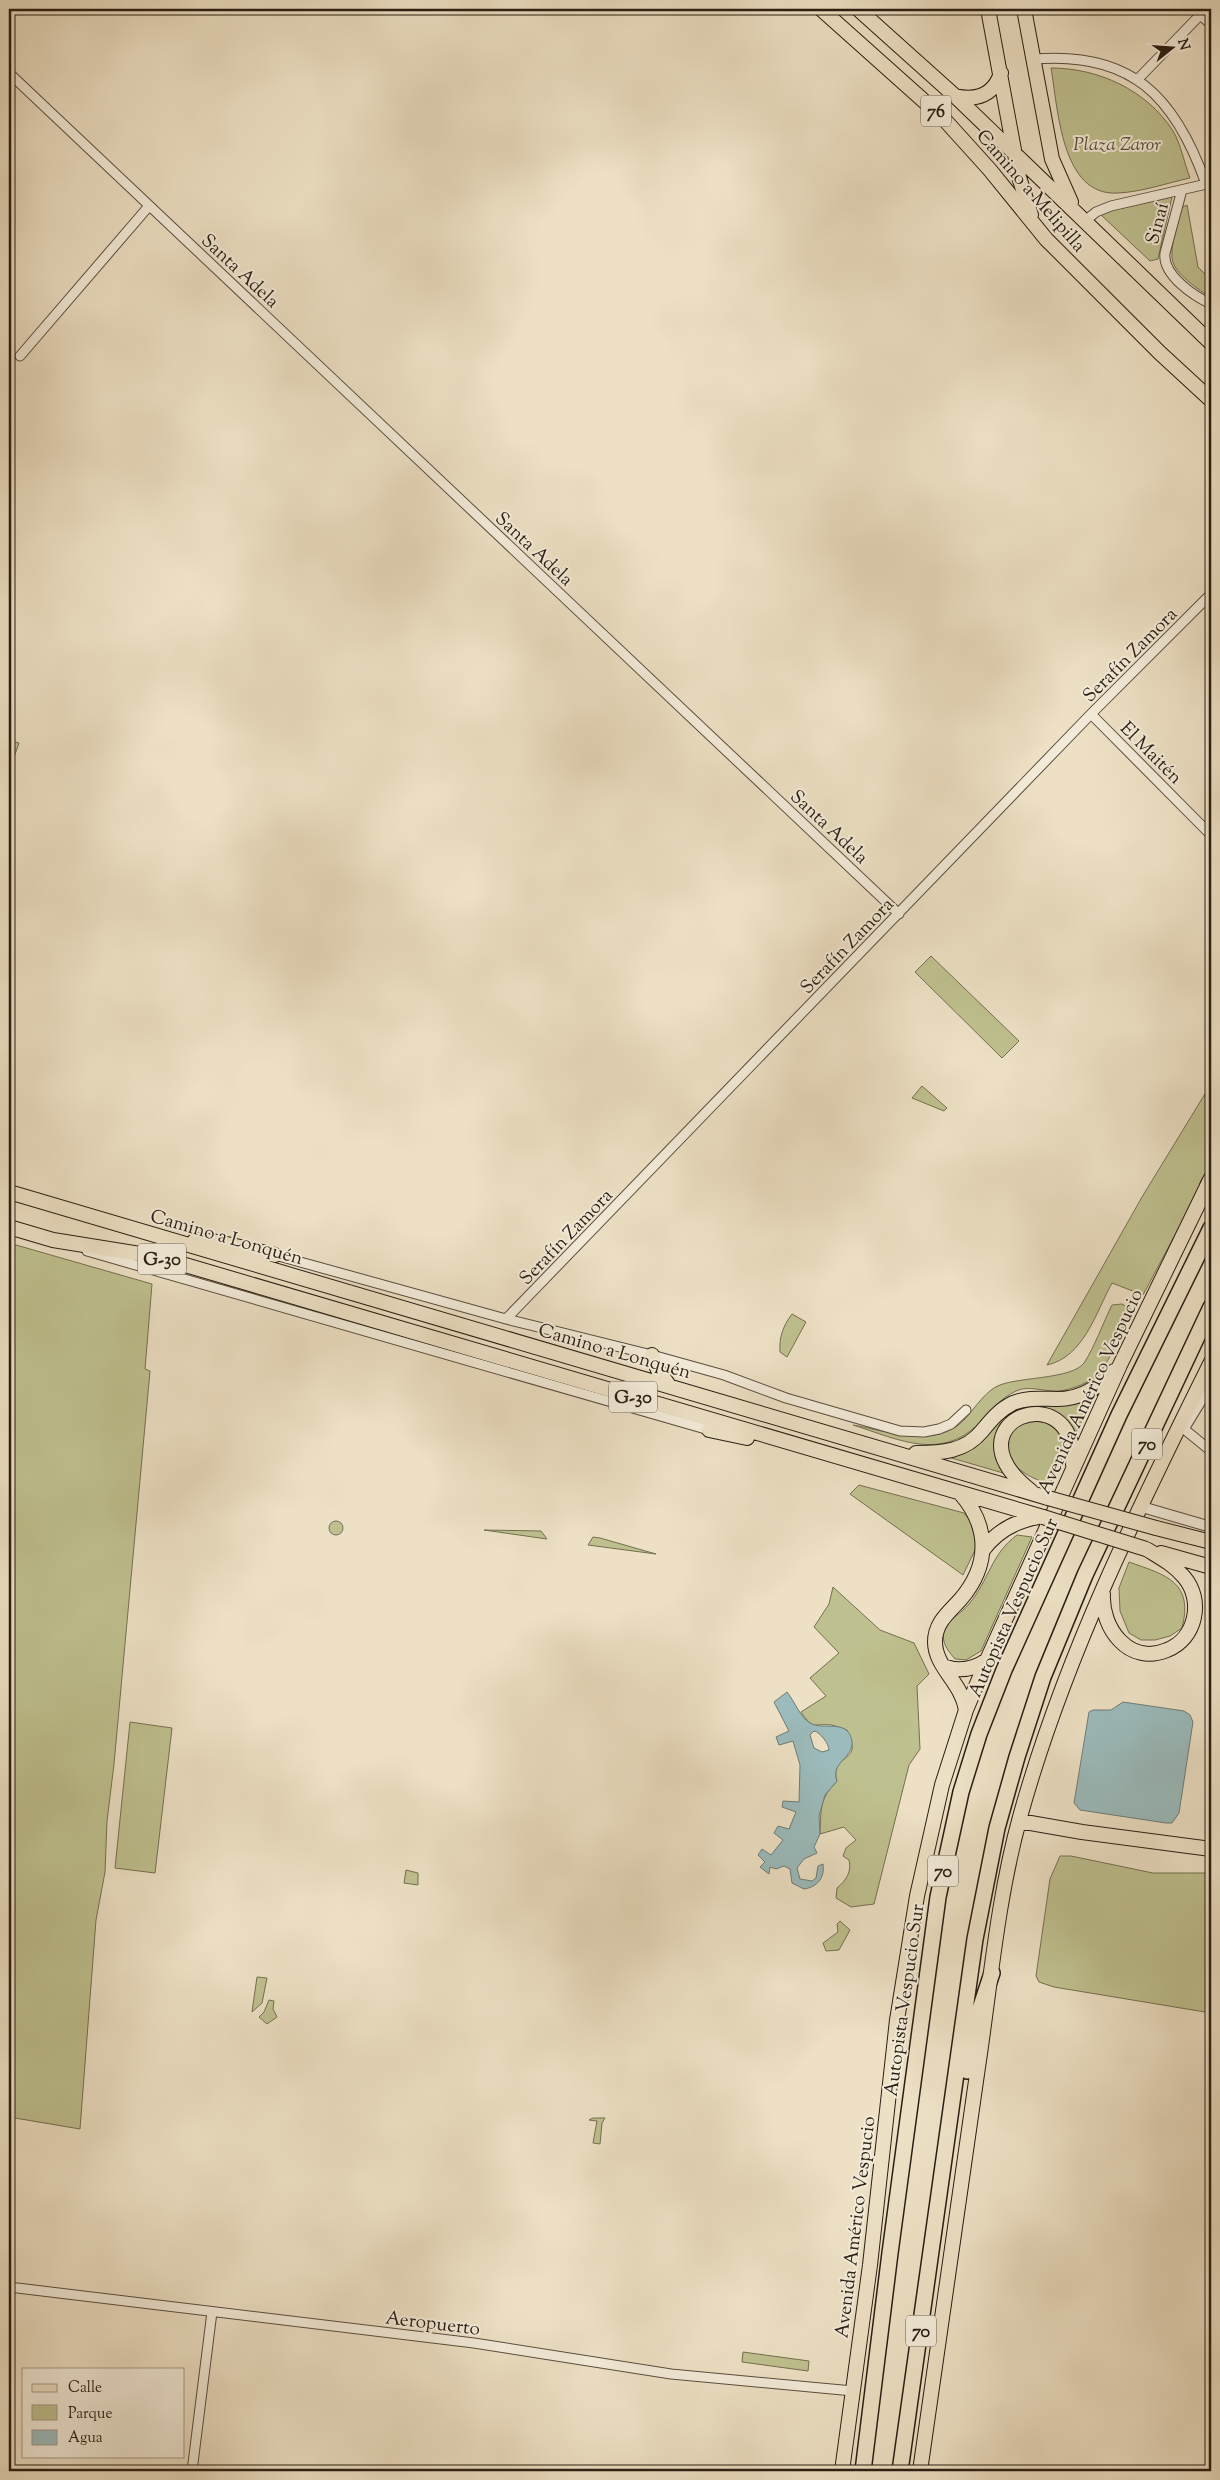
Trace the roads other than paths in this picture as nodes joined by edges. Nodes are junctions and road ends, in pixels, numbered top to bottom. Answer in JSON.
{"nodes":[{"id":1,"x":821,"y":9,"type":"edge"},
{"id":2,"x":858,"y":9,"type":"edge"},
{"id":3,"x":988,"y":9,"type":"edge"},
{"id":4,"x":1024,"y":9,"type":"edge"},
{"id":5,"x":1200,"y":11,"type":"edge"},
{"id":6,"x":1211,"y":24,"type":"edge"},
{"id":7,"x":1034,"y":59,"type":"junction"},
{"id":8,"x":9,"y":73,"type":"edge"},
{"id":9,"x":1001,"y":73,"type":"junction"},
{"id":10,"x":1137,"y":80,"type":"junction"},
{"id":11,"x":955,"y":96,"type":"junction"},
{"id":12,"x":1015,"y":154,"type":"junction"},
{"id":13,"x":1209,"y":183,"type":"edge"},
{"id":14,"x":1182,"y":190,"type":"junction"},
{"id":15,"x":149,"y":206,"type":"junction"},
{"id":16,"x":1080,"y":216,"type":"junction"},
{"id":17,"x":1036,"y":228,"type":"junction"},
{"id":18,"x":1211,"y":304,"type":"edge"},
{"id":19,"x":1211,"y":343,"type":"edge"},
{"id":20,"x":20,"y":356,"type":"dead end"},
{"id":21,"x":1211,"y":400,"type":"edge"},
{"id":22,"x":1211,"y":594,"type":"edge"},
{"id":23,"x":1091,"y":714,"type":"junction"},
{"id":24,"x":1211,"y":834,"type":"edge"},
{"id":25,"x":899,"y":914,"type":"junction"},
{"id":26,"x":1210,"y":1182,"type":"edge"},
{"id":27,"x":9,"y":1192,"type":"edge"},
{"id":28,"x":9,"y":1227,"type":"edge"},
{"id":29,"x":1211,"y":1228,"type":"edge"},
{"id":30,"x":167,"y":1238,"type":"junction"},
{"id":31,"x":53,"y":1240,"type":"junction"},
{"id":32,"x":275,"y":1255,"type":"joint"},
{"id":33,"x":1211,"y":1307,"type":"edge"},
{"id":34,"x":506,"y":1319,"type":"junction"},
{"id":35,"x":1211,"y":1319,"type":"edge"},
{"id":36,"x":1196,"y":1338,"type":"junction"},
{"id":37,"x":652,"y":1355,"type":"junction"},
{"id":38,"x":1211,"y":1362,"type":"edge"},
{"id":39,"x":1120,"y":1365,"type":"junction"},
{"id":40,"x":668,"y":1384,"type":"junction"},
{"id":41,"x":1211,"y":1385,"type":"edge"},
{"id":42,"x":966,"y":1410,"type":"dead end"},
{"id":43,"x":1184,"y":1429,"type":"junction"},
{"id":44,"x":709,"y":1430,"type":"joint"},
{"id":45,"x":802,"y":1446,"type":"junction"},
{"id":46,"x":1211,"y":1451,"type":"edge"},
{"id":47,"x":896,"y":1452,"type":"junction"},
{"id":48,"x":1165,"y":1456,"type":"junction"},
{"id":49,"x":1072,"y":1470,"type":"junction"},
{"id":50,"x":960,"y":1493,"type":"junction"},
{"id":51,"x":1042,"y":1496,"type":"junction"},
{"id":52,"x":1142,"y":1507,"type":"junction"},
{"id":53,"x":1041,"y":1517,"type":"junction"},
{"id":54,"x":1211,"y":1527,"type":"edge"},
{"id":55,"x":1211,"y":1542,"type":"edge"},
{"id":56,"x":1147,"y":1549,"type":"junction"},
{"id":57,"x":983,"y":1550,"type":"junction"},
{"id":58,"x":1211,"y":1567,"type":"edge"},
{"id":59,"x":1104,"y":1588,"type":"junction"},
{"id":60,"x":987,"y":1660,"type":"junction"},
{"id":61,"x":943,"y":1666,"type":"junction"},
{"id":62,"x":966,"y":1710,"type":"junction"},
{"id":63,"x":1019,"y":1821,"type":"junction"},
{"id":64,"x":1211,"y":1849,"type":"edge"},
{"id":65,"x":992,"y":1973,"type":"junction"},
{"id":66,"x":945,"y":2167,"type":"junction"},
{"id":67,"x":9,"y":2287,"type":"edge"},
{"id":68,"x":212,"y":2312,"type":"junction"},
{"id":69,"x":853,"y":2392,"type":"junction"},
{"id":70,"x":192,"y":2471,"type":"edge"},
{"id":71,"x":842,"y":2471,"type":"edge"},
{"id":72,"x":863,"y":2471,"type":"edge"},
{"id":73,"x":900,"y":2471,"type":"edge"},
{"id":74,"x":920,"y":2471,"type":"edge"}],
"edges":[{"from":1,"to":17,"type":"main road","name":"Camino a Melipilla","number":"76"},
{"from":2,"to":11,"type":"main road","name":"Camino a Melipilla","number":"76"},
{"from":3,"to":9,"type":"main road"},
{"from":4,"to":7,"type":"main road"},
{"from":5,"to":6,"type":"street"},
{"from":5,"to":10,"type":"street"},
{"from":7,"to":10,"type":"street"},
{"from":7,"to":16,"type":"main road"},
{"from":8,"to":15,"type":"street","name":"Santa Adela"},
{"from":9,"to":11,"type":"main road"},
{"from":9,"to":12,"type":"main road"},
{"from":10,"to":13,"type":"street"},
{"from":11,"to":12,"type":"main road","name":"Camino a Melipilla","number":"76"},
{"from":12,"to":16,"type":"main road","name":"Camino a Melipilla","number":"76"},
{"from":12,"to":17,"type":"main road"},
{"from":13,"to":14,"type":"street"},
{"from":14,"to":16,"type":"street"},
{"from":14,"to":18,"type":"street","name":"Sinaí"},
{"from":15,"to":20,"type":"street"},
{"from":15,"to":25,"type":"street","name":"Santa Adela"},
{"from":16,"to":19,"type":"main road","name":"Camino a Melipilla","number":"76"},
{"from":17,"to":21,"type":"main road","name":"Camino a Melipilla","number":"76"},
{"from":22,"to":23,"type":"street","name":"Serafín Zamora"},
{"from":23,"to":24,"type":"street","name":"El Maitén"},
{"from":23,"to":25,"type":"street","name":"Serafín Zamora"},
{"from":25,"to":34,"type":"street","name":"Serafín Zamora"},
{"from":26,"to":39,"type":"main road","name":"Avenida Américo Vespucio"},
{"from":27,"to":30,"type":"main road","name":"Camino a Lonquén","number":"G-30"},
{"from":28,"to":31,"type":"main road","name":"Camino a Lonquén","number":"G-30"},
{"from":29,"to":72,"type":"highway","name":"Autopista Vespucio Sur","number":"70"},
{"from":30,"to":32,"type":"main road"},
{"from":30,"to":40,"type":"main road","name":"Camino a Lonquén","number":"G-30"},
{"from":31,"to":44,"type":"street","name":"Camino a Lonquén"},
{"from":31,"to":45,"type":"main road","name":"Camino a Lonquén","number":"G-30"},
{"from":32,"to":34,"type":"street","name":"Camino a Lonquén"},
{"from":33,"to":36,"type":"highway","number":"70"},
{"from":34,"to":37,"type":"street","name":"Camino a Lonquén"},
{"from":35,"to":36,"type":"highway"},
{"from":36,"to":66,"type":"highway","number":"70"},
{"from":37,"to":40,"type":"main road"},
{"from":37,"to":42,"type":"street","name":"Camino a Lonquén"},
{"from":38,"to":48,"type":"main road"},
{"from":39,"to":47,"type":"main road"},
{"from":39,"to":49,"type":"main road","name":"Avenida Américo Vespucio"},
{"from":40,"to":47,"type":"main road","name":"Camino a Lonquén","number":"G-30"},
{"from":41,"to":43,"type":"street"},
{"from":43,"to":46,"type":"street"},
{"from":43,"to":48,"type":"main road"},
{"from":44,"to":45,"type":"main road"},
{"from":45,"to":50,"type":"main road","name":"Camino a Lonquén","number":"G-30"},
{"from":47,"to":51,"type":"main road","name":"Camino a Lonquén","number":"G-30"},
{"from":48,"to":52,"type":"main road"},
{"from":49,"to":51,"type":"main road"},
{"from":49,"to":60,"type":"main road","name":"Avenida Américo Vespucio"},
{"from":50,"to":53,"type":"main road","name":"Camino a Lonquén","number":"G-30"},
{"from":50,"to":57,"type":"main road"},
{"from":51,"to":55,"type":"main road","name":"Camino a Lonquén","bridge":true},
{"from":52,"to":54,"type":"street"},
{"from":52,"to":59,"type":"main road"},
{"from":53,"to":56,"type":"main road","name":"Camino a Lonquén","bridge":true},
{"from":53,"to":57,"type":"main road"},
{"from":56,"to":58,"type":"main road","name":"Camino a Lonquén"},
{"from":56,"to":59,"type":"main road"},
{"from":57,"to":61,"type":"main road"},
{"from":59,"to":63,"type":"main road"},
{"from":60,"to":61,"type":"main road"},
{"from":60,"to":62,"type":"main road","name":"Avenida Américo Vespucio"},
{"from":61,"to":62,"type":"main road"},
{"from":62,"to":69,"type":"main road","name":"Avenida Américo Vespucio"},
{"from":63,"to":64,"type":"main road"},
{"from":63,"to":65,"type":"main road"},
{"from":65,"to":66,"type":"highway"},
{"from":65,"to":74,"type":"main road"},
{"from":66,"to":73,"type":"highway","number":"70"},
{"from":67,"to":68,"type":"street","name":"Aeropuerto"},
{"from":68,"to":69,"type":"street","name":"Aeropuerto"},
{"from":68,"to":70,"type":"street"},
{"from":69,"to":71,"type":"main road","name":"Avenida Américo Vespucio"}]}
